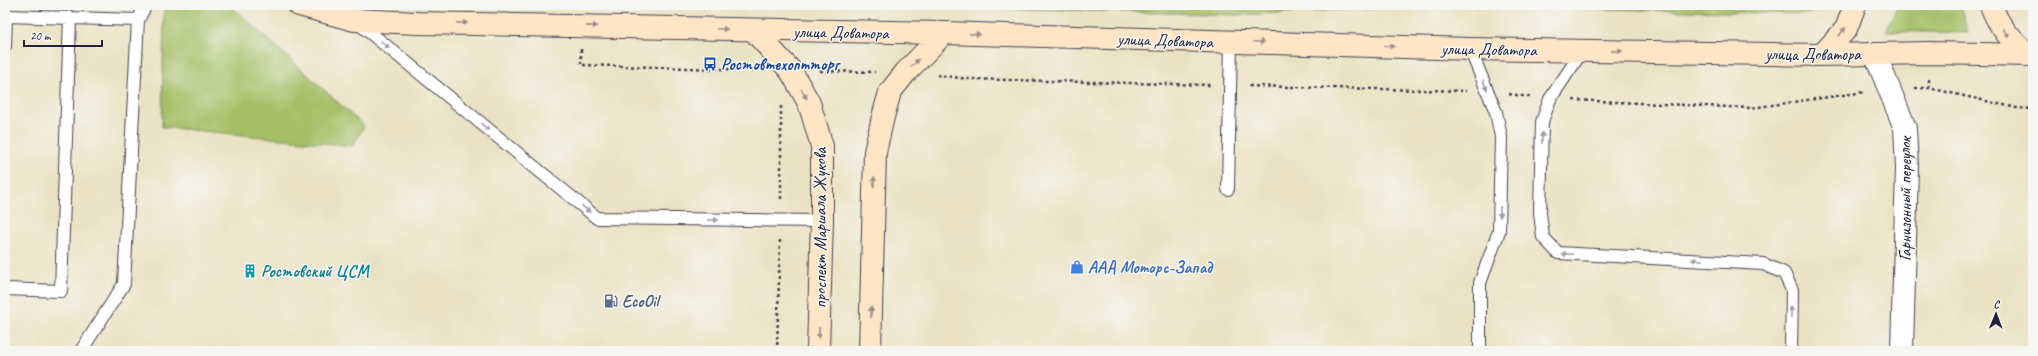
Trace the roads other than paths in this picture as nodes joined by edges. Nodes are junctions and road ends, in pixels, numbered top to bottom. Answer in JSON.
{"nodes":[{"id":1,"x":146,"y":5,"type":"edge"},
{"id":2,"x":299,"y":5,"type":"edge"},
{"id":3,"x":408,"y":5,"type":"edge"},
{"id":4,"x":1855,"y":5,"type":"edge"},
{"id":5,"x":1991,"y":5,"type":"edge"},
{"id":6,"x":5,"y":16,"type":"edge"},
{"id":7,"x":70,"y":17,"type":"junction"},
{"id":8,"x":138,"y":20,"type":"junction"},
{"id":9,"x":354,"y":20,"type":"junction"},
{"id":10,"x":436,"y":23,"type":"junction"},
{"id":11,"x":754,"y":31,"type":"junction"},
{"id":12,"x":944,"y":33,"type":"junction"},
{"id":13,"x":1231,"y":42,"type":"junction"},
{"id":14,"x":5,"y":46,"type":"edge"},
{"id":15,"x":1470,"y":49,"type":"junction"},
{"id":16,"x":1583,"y":50,"type":"junction"},
{"id":17,"x":1822,"y":54,"type":"junction"},
{"id":18,"x":1875,"y":54,"type":"junction"},
{"id":19,"x":2030,"y":55,"type":"edge"},
{"id":20,"x":1228,"y":189,"type":"dead end"},
{"id":21,"x":822,"y":220,"type":"junction"},
{"id":22,"x":5,"y":289,"type":"edge"},
{"id":23,"x":81,"y":351,"type":"edge"},
{"id":24,"x":818,"y":351,"type":"edge"},
{"id":25,"x":870,"y":351,"type":"edge"},
{"id":26,"x":1480,"y":351,"type":"edge"},
{"id":27,"x":1791,"y":351,"type":"edge"},
{"id":28,"x":1902,"y":351,"type":"edge"}],
"edges":[{"from":1,"to":8,"type":"lane"},
{"from":2,"to":9,"type":"street","name":"улица Доватора"},
{"from":3,"to":10,"type":"street"},
{"from":17,"to":4,"type":"street","one_way":true},
{"from":5,"to":19,"type":"street","one_way":true},
{"from":6,"to":7,"type":"lane"},
{"from":6,"to":14,"type":"lane"},
{"from":7,"to":8,"type":"lane"},
{"from":7,"to":22,"type":"lane"},
{"from":8,"to":23,"type":"lane"},
{"from":9,"to":10,"type":"street","name":"улица Доватора"},
{"from":9,"to":21,"type":"lane","one_way":true},
{"from":10,"to":11,"type":"street","name":"улица Доватора","one_way":true},
{"from":11,"to":12,"type":"street","name":"улица Доватора"},
{"from":11,"to":21,"type":"street","name":"проспект Маршала Жукова","one_way":true},
{"from":12,"to":13,"type":"street","name":"улица Доватора","one_way":true},
{"from":25,"to":12,"type":"street","one_way":true},
{"from":13,"to":15,"type":"street","name":"улица Доватора","one_way":true},
{"from":13,"to":20,"type":"lane"},
{"from":15,"to":16,"type":"street","name":"улица Доватора"},
{"from":15,"to":26,"type":"lane","one_way":true},
{"from":16,"to":17,"type":"street","name":"улица Доватора","one_way":true},
{"from":27,"to":16,"type":"lane","one_way":true},
{"from":17,"to":18,"type":"street","name":"улица Доватора"},
{"from":18,"to":19,"type":"street","name":"улица Доватора"},
{"from":18,"to":28,"type":"street","name":"Гарнизонный переулок"},
{"from":21,"to":24,"type":"street","name":"проспект Маршала Жукова","one_way":true}]}
